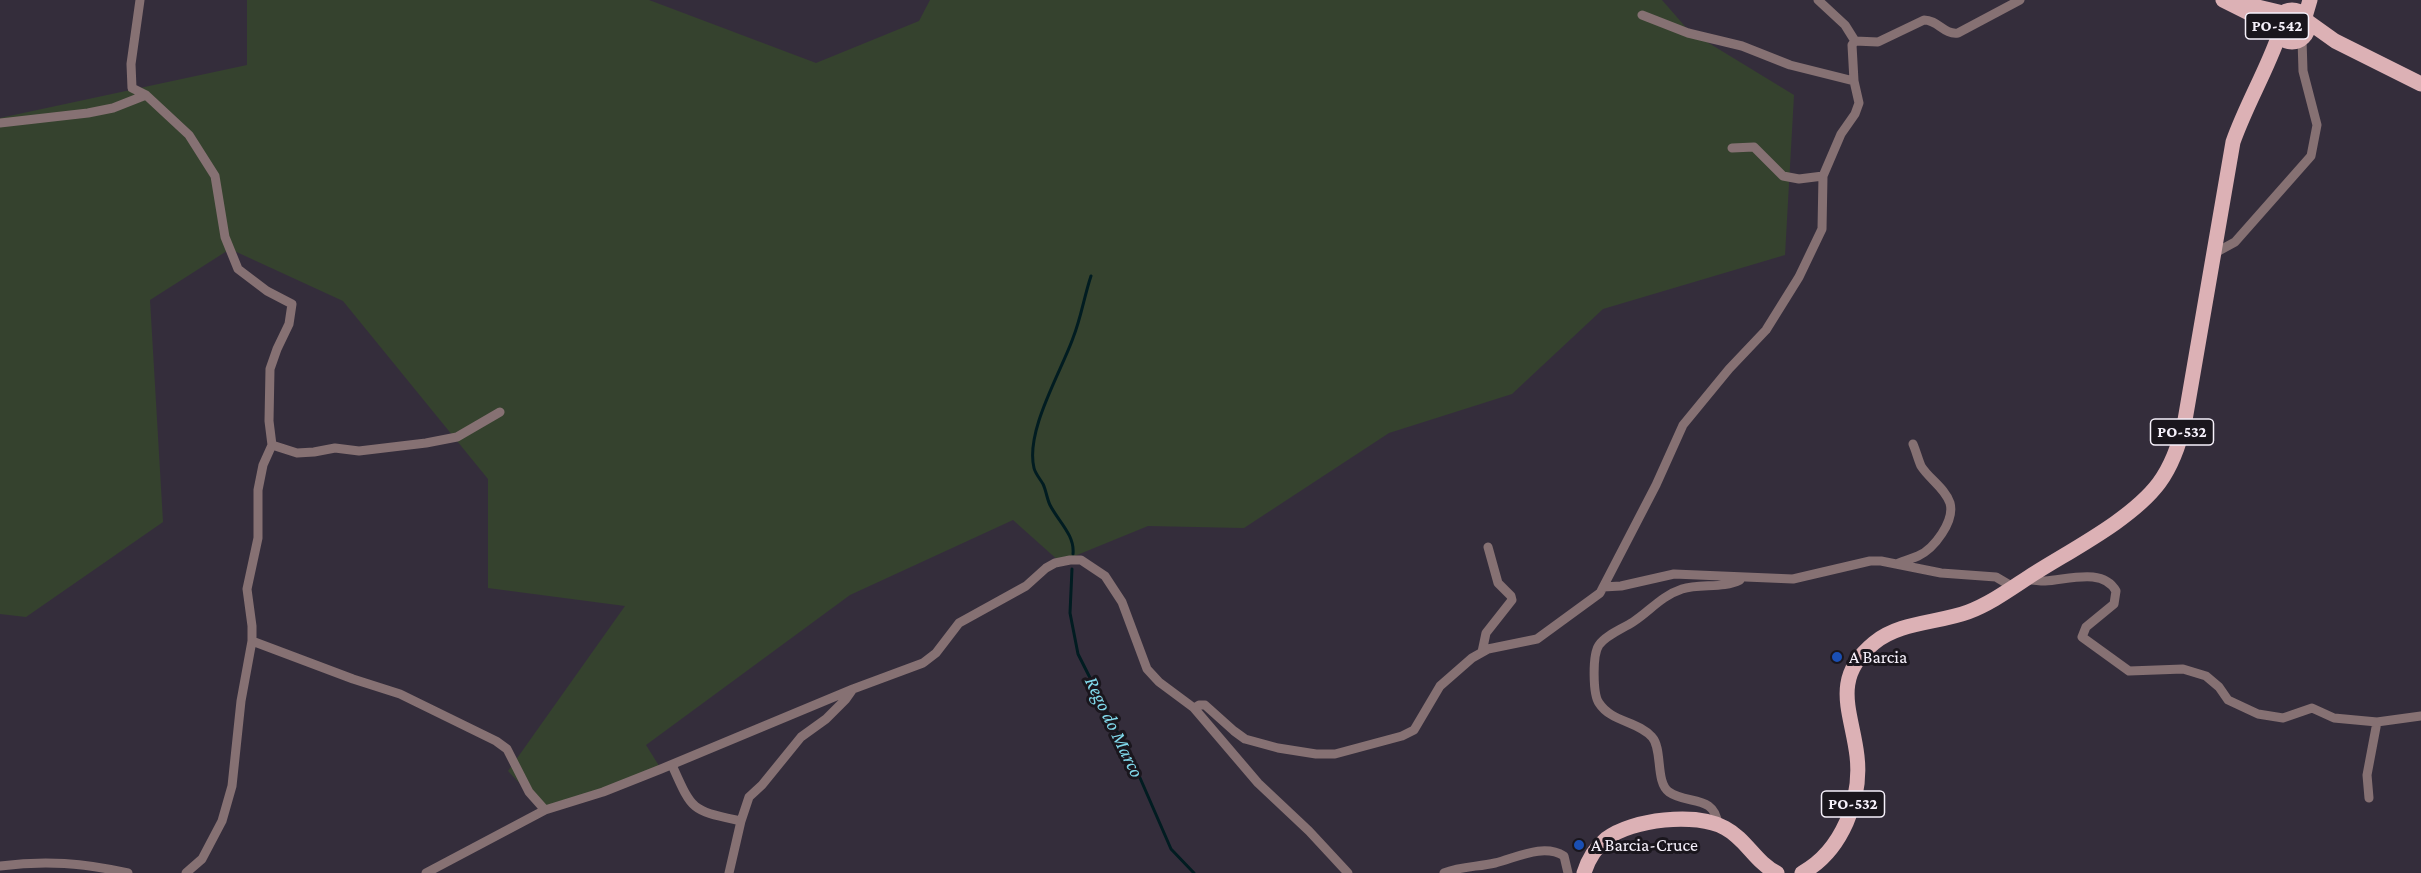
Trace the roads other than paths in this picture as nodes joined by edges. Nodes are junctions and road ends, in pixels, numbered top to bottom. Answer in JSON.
{"nodes":[{"id":1,"x":140,"y":0,"type":"edge"},
{"id":2,"x":1818,"y":0,"type":"edge"},
{"id":3,"x":2020,"y":0,"type":"edge"},
{"id":4,"x":2224,"y":0,"type":"edge"},
{"id":5,"x":2300,"y":0,"type":"edge"},
{"id":6,"x":2310,"y":0,"type":"edge"},
{"id":7,"x":1642,"y":15,"type":"dead end"},
{"id":8,"x":2256,"y":16,"type":"junction"},
{"id":9,"x":2293,"y":27,"type":"junction"},
{"id":10,"x":1855,"y":41,"type":"junction"},
{"id":11,"x":2269,"y":64,"type":"junction"},
{"id":12,"x":1854,"y":81,"type":"junction"},
{"id":13,"x":2421,"y":84,"type":"edge"},
{"id":14,"x":146,"y":95,"type":"junction"},
{"id":15,"x":0,"y":123,"type":"edge"},
{"id":16,"x":1732,"y":148,"type":"dead end"},
{"id":17,"x":1823,"y":176,"type":"junction"},
{"id":18,"x":2213,"y":254,"type":"junction"},
{"id":19,"x":500,"y":412,"type":"dead end"},
{"id":20,"x":1913,"y":444,"type":"dead end"},
{"id":21,"x":272,"y":445,"type":"junction"},
{"id":22,"x":1488,"y":547,"type":"dead end"},
{"id":23,"x":1897,"y":564,"type":"junction"},
{"id":24,"x":1743,"y":578,"type":"junction"},
{"id":25,"x":2020,"y":583,"type":"junction"},
{"id":26,"x":1603,"y":586,"type":"junction"},
{"id":27,"x":252,"y":641,"type":"junction"},
{"id":28,"x":1482,"y":652,"type":"junction"},
{"id":29,"x":853,"y":689,"type":"junction"},
{"id":30,"x":1194,"y":708,"type":"junction"},
{"id":31,"x":2421,"y":716,"type":"edge"},
{"id":32,"x":2377,"y":722,"type":"junction"},
{"id":33,"x":672,"y":765,"type":"junction"},
{"id":34,"x":2369,"y":798,"type":"dead end"},
{"id":35,"x":545,"y":810,"type":"junction"},
{"id":36,"x":741,"y":821,"type":"junction"},
{"id":37,"x":1718,"y":825,"type":"junction"},
{"id":38,"x":0,"y":866,"type":"edge"},
{"id":39,"x":92,"y":869,"type":"edge"},
{"id":40,"x":128,"y":873,"type":"edge"},
{"id":41,"x":186,"y":873,"type":"edge"},
{"id":42,"x":426,"y":873,"type":"edge"},
{"id":43,"x":729,"y":873,"type":"edge"},
{"id":44,"x":1348,"y":873,"type":"edge"},
{"id":45,"x":1444,"y":873,"type":"edge"},
{"id":46,"x":1568,"y":873,"type":"edge"},
{"id":47,"x":1584,"y":873,"type":"edge"},
{"id":48,"x":1777,"y":873,"type":"edge"},
{"id":49,"x":1802,"y":873,"type":"edge"}],
"edges":[{"from":1,"to":14,"type":"street"},
{"from":2,"to":10,"type":"street"},
{"from":3,"to":10,"type":"street"},
{"from":4,"to":8,"type":"main road","number":"PO-542"},
{"from":4,"to":9,"type":"main road","number":"PO-542"},
{"from":5,"to":9,"type":"main road"},
{"from":6,"to":9,"type":"main road"},
{"from":7,"to":12,"type":"street"},
{"from":8,"to":9,"type":"main road","number":"PO-542"},
{"from":8,"to":11,"type":"main road"},
{"from":9,"to":11,"type":"main road","number":"PO-542"},
{"from":9,"to":13,"type":"main road","number":"PO-542"},
{"from":9,"to":18,"type":"street"},
{"from":10,"to":12,"type":"street"},
{"from":11,"to":18,"type":"main road","number":"PO-532"},
{"from":12,"to":17,"type":"street"},
{"from":14,"to":15,"type":"street"},
{"from":14,"to":21,"type":"street"},
{"from":16,"to":17,"type":"street"},
{"from":17,"to":26,"type":"street"},
{"from":18,"to":25,"type":"main road","number":"PO-532"},
{"from":19,"to":21,"type":"street"},
{"from":20,"to":23,"type":"street"},
{"from":21,"to":27,"type":"street"},
{"from":22,"to":28,"type":"street"},
{"from":23,"to":24,"type":"street"},
{"from":23,"to":25,"type":"street"},
{"from":24,"to":26,"type":"street"},
{"from":24,"to":37,"type":"street"},
{"from":25,"to":32,"type":"street"},
{"from":25,"to":49,"type":"main road","number":"PO-532"},
{"from":26,"to":28,"type":"street"},
{"from":27,"to":35,"type":"street"},
{"from":27,"to":41,"type":"street"},
{"from":28,"to":30,"type":"street"},
{"from":29,"to":30,"type":"street"},
{"from":29,"to":33,"type":"street"},
{"from":29,"to":36,"type":"street"},
{"from":30,"to":44,"type":"street"},
{"from":31,"to":32,"type":"street"},
{"from":32,"to":34,"type":"street"},
{"from":33,"to":35,"type":"street"},
{"from":33,"to":36,"type":"street"},
{"from":35,"to":42,"type":"street"},
{"from":36,"to":43,"type":"street"},
{"from":37,"to":47,"type":"main road"},
{"from":37,"to":48,"type":"main road"},
{"from":38,"to":39,"type":"street"},
{"from":39,"to":40,"type":"street"},
{"from":45,"to":46,"type":"street"}]}
